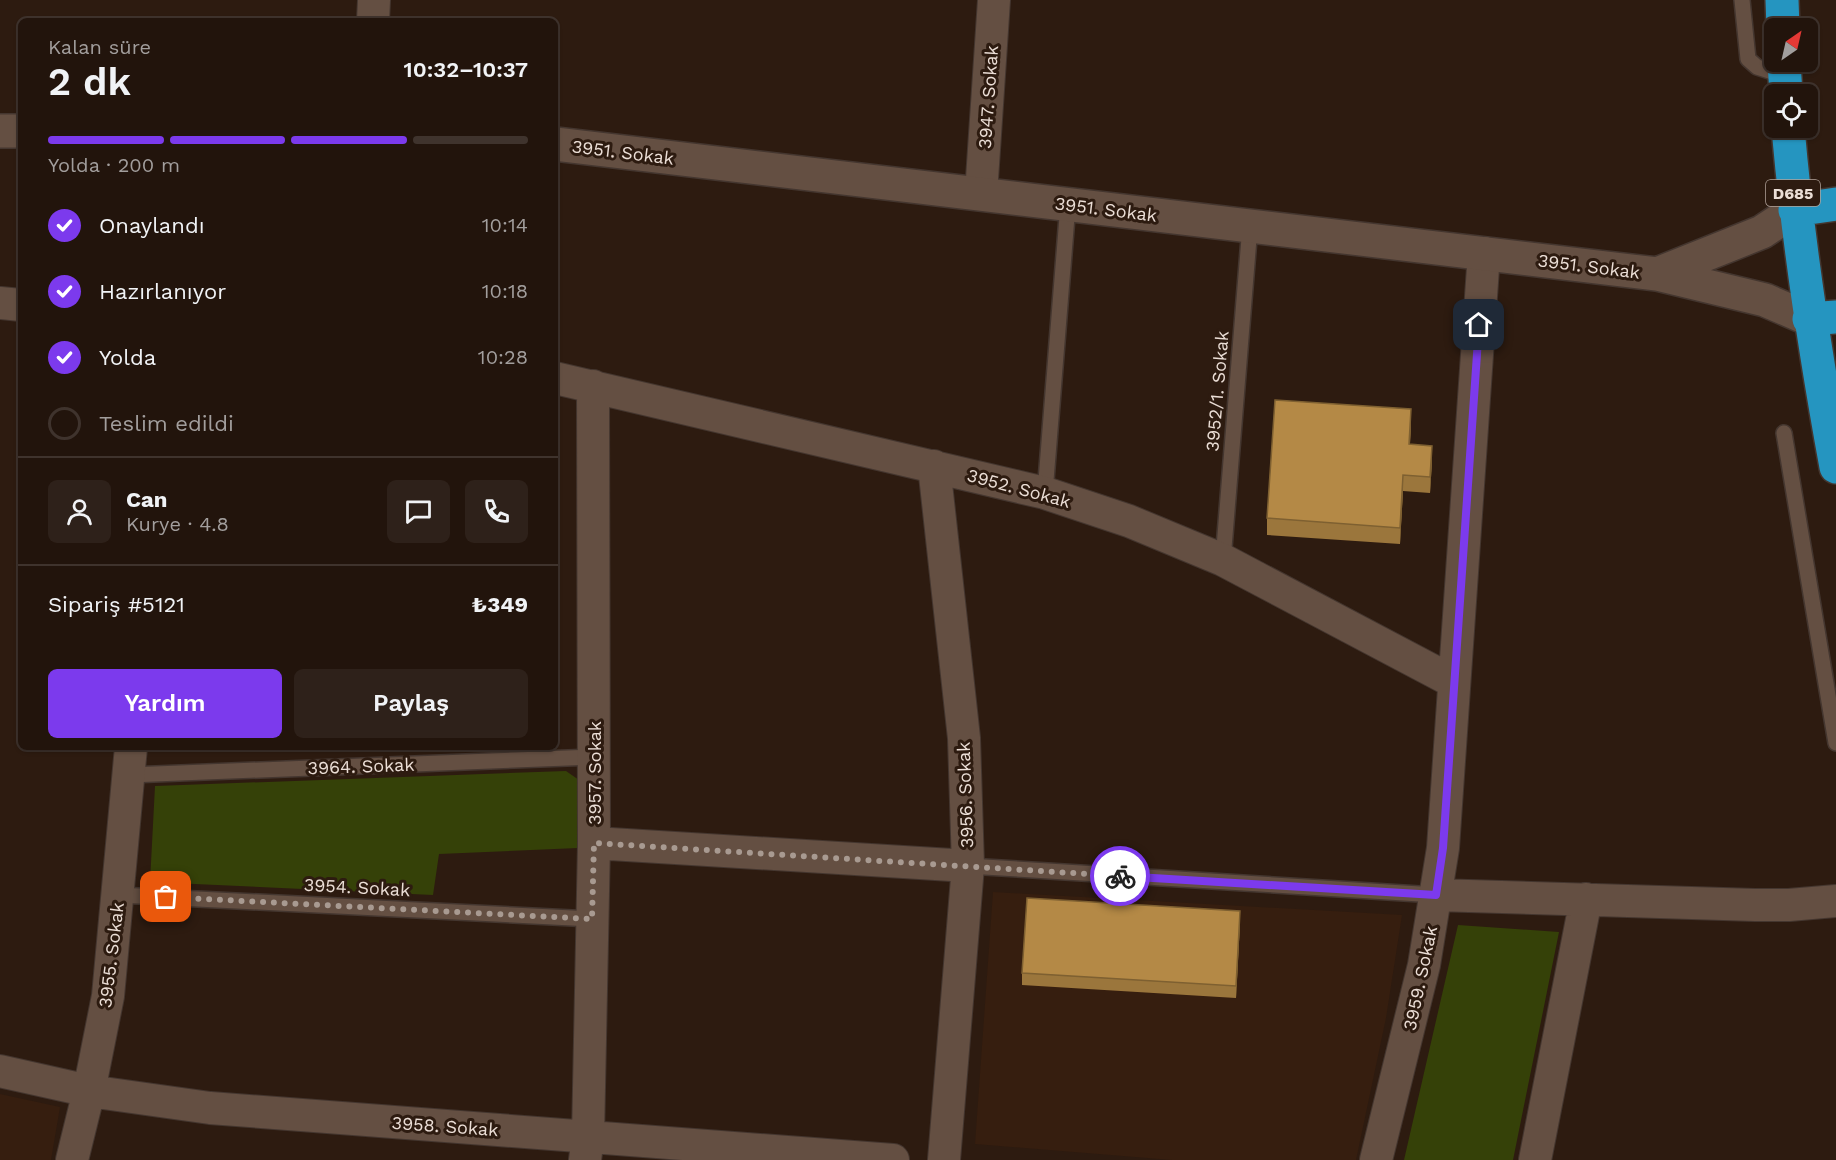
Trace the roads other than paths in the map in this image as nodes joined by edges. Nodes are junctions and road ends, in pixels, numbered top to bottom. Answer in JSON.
{"nodes":[{"id":1,"x":374,"y":0,"type":"edge"},
{"id":2,"x":994,"y":0,"type":"edge"},
{"id":3,"x":1742,"y":0,"type":"edge"},
{"id":4,"x":1782,"y":0,"type":"edge"},
{"id":5,"x":373,"y":18,"type":"edge"},
{"id":6,"x":1783,"y":18,"type":"edge"},
{"id":7,"x":1785,"y":77,"type":"edge"},
{"id":8,"x":0,"y":131,"type":"edge"},
{"id":9,"x":18,"y":131,"type":"edge"},
{"id":10,"x":1789,"y":138,"type":"edge"},
{"id":11,"x":558,"y":144,"type":"edge"},
{"id":12,"x":981,"y":194,"type":"junction"},
{"id":13,"x":1068,"y":204,"type":"junction"},
{"id":14,"x":1836,"y":204,"type":"edge"},
{"id":15,"x":1795,"y":210,"type":"junction"},
{"id":16,"x":1250,"y":226,"type":"junction"},
{"id":17,"x":1484,"y":253,"type":"junction"},
{"id":18,"x":1657,"y":273,"type":"junction"},
{"id":19,"x":0,"y":303,"type":"edge"},
{"id":20,"x":18,"y":305,"type":"edge"},
{"id":21,"x":1822,"y":318,"type":"edge"},
{"id":22,"x":558,"y":379,"type":"edge"},
{"id":23,"x":593,"y":386,"type":"junction"},
{"id":24,"x":1784,"y":433,"type":"dead end"},
{"id":25,"x":934,"y":466,"type":"junction"},
{"id":26,"x":1836,"y":467,"type":"edge"},
{"id":27,"x":1045,"y":493,"type":"junction"},
{"id":28,"x":1223,"y":560,"type":"junction"},
{"id":29,"x":1454,"y":681,"type":"junction"},
{"id":30,"x":1836,"y":743,"type":"edge"},
{"id":31,"x":594,"y":757,"type":"junction"},
{"id":32,"x":130,"y":761,"type":"edge"},
{"id":33,"x":594,"y":843,"type":"junction"},
{"id":34,"x":968,"y":866,"type":"junction"},
{"id":35,"x":119,"y":895,"type":"junction"},
{"id":36,"x":1436,"y":895,"type":"junction"},
{"id":37,"x":1586,"y":899,"type":"junction"},
{"id":38,"x":1836,"y":900,"type":"edge"},
{"id":39,"x":592,"y":919,"type":"junction"},
{"id":40,"x":0,"y":1071,"type":"edge"},
{"id":41,"x":89,"y":1091,"type":"junction"},
{"id":42,"x":587,"y":1148,"type":"edge"},
{"id":43,"x":72,"y":1160,"type":"edge"},
{"id":44,"x":893,"y":1160,"type":"edge"},
{"id":45,"x":944,"y":1160,"type":"edge"},
{"id":46,"x":1376,"y":1160,"type":"edge"},
{"id":47,"x":1535,"y":1160,"type":"edge"}],
"edges":[{"from":1,"to":5,"type":"street"},
{"from":2,"to":12,"type":"street","name":"3947. Sokak"},
{"from":3,"to":7,"type":"lane"},
{"from":4,"to":6,"type":"highway"},
{"from":8,"to":9,"type":"street"},
{"from":10,"to":15,"type":"highway","number":"D685"},
{"from":11,"to":12,"type":"street","name":"3951. Sokak"},
{"from":12,"to":13,"type":"street","name":"3951. Sokak"},
{"from":13,"to":16,"type":"street","name":"3951. Sokak"},
{"from":13,"to":27,"type":"lane"},
{"from":14,"to":15,"type":"highway"},
{"from":15,"to":18,"type":"street","name":"3951. Sokak"},
{"from":15,"to":21,"type":"highway","number":"D685"},
{"from":16,"to":17,"type":"street","name":"3951. Sokak"},
{"from":16,"to":28,"type":"lane","name":"3952/1. Sokak"},
{"from":17,"to":18,"type":"street","name":"3951. Sokak"},
{"from":17,"to":29,"type":"street","name":"3959. Sokak"},
{"from":18,"to":21,"type":"street","name":"3951. Sokak"},
{"from":19,"to":20,"type":"street"},
{"from":21,"to":26,"type":"highway","number":"D685"},
{"from":22,"to":23,"type":"street","name":"3952. Sokak"},
{"from":23,"to":25,"type":"street","name":"3952. Sokak"},
{"from":23,"to":31,"type":"street","name":"3957. Sokak"},
{"from":24,"to":30,"type":"lane"},
{"from":25,"to":27,"type":"street","name":"3952. Sokak"},
{"from":25,"to":34,"type":"street","name":"3956. Sokak"},
{"from":27,"to":28,"type":"street","name":"3952. Sokak"},
{"from":28,"to":29,"type":"street","name":"3952. Sokak"},
{"from":29,"to":36,"type":"street","name":"3959. Sokak"},
{"from":31,"to":32,"type":"lane","name":"3964. Sokak"},
{"from":31,"to":33,"type":"street","name":"3957. Sokak"},
{"from":32,"to":35,"type":"street","name":"3955. Sokak"},
{"from":33,"to":34,"type":"street"},
{"from":33,"to":39,"type":"street","name":"3957. Sokak"},
{"from":34,"to":36,"type":"lane"},
{"from":34,"to":45,"type":"street","name":"3956. Sokak"},
{"from":35,"to":39,"type":"lane","name":"3954. Sokak"},
{"from":35,"to":41,"type":"street","name":"3955. Sokak"},
{"from":36,"to":37,"type":"street"},
{"from":36,"to":46,"type":"street","name":"3959. Sokak"},
{"from":37,"to":38,"type":"street"},
{"from":37,"to":47,"type":"street"},
{"from":39,"to":42,"type":"street","name":"3957. Sokak"},
{"from":40,"to":41,"type":"street","name":"3958. Sokak"},
{"from":41,"to":42,"type":"street","name":"3958. Sokak"},
{"from":41,"to":43,"type":"street","name":"3955. Sokak"},
{"from":42,"to":44,"type":"street","name":"3958. Sokak"}]}
